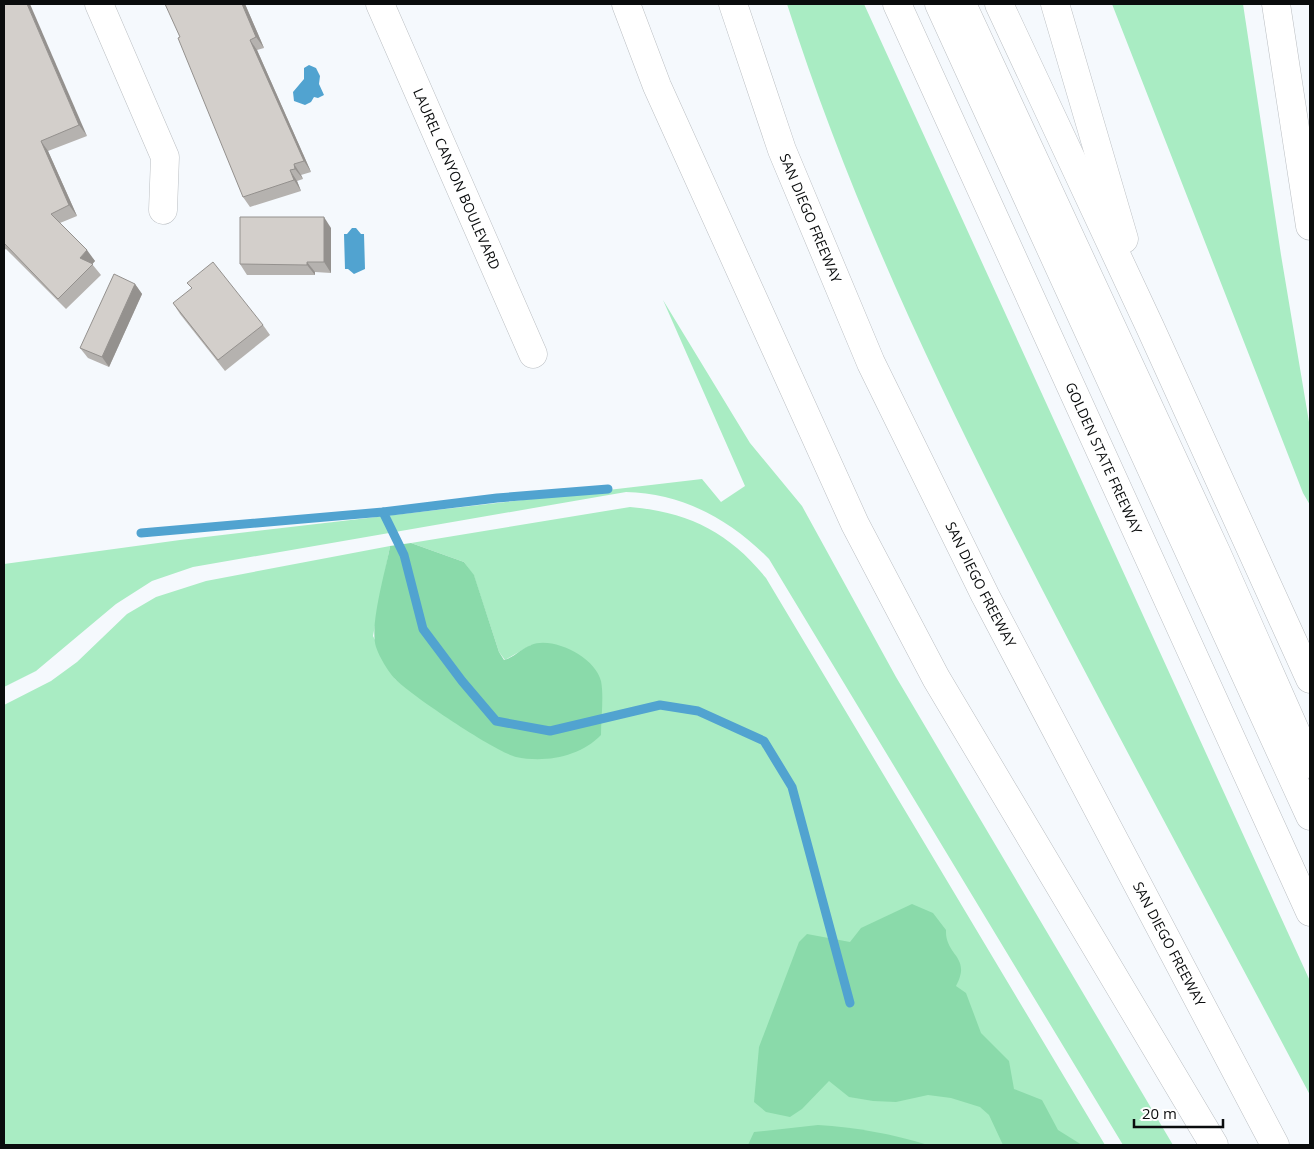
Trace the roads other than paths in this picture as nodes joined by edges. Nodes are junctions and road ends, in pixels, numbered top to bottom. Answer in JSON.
{"nodes":[{"id":1,"x":99,"y":4,"type":"edge"},
{"id":2,"x":380,"y":4,"type":"edge"},
{"id":3,"x":626,"y":4,"type":"edge"},
{"id":4,"x":733,"y":4,"type":"edge"},
{"id":5,"x":897,"y":4,"type":"edge"},
{"id":6,"x":939,"y":4,"type":"edge"},
{"id":7,"x":962,"y":4,"type":"edge"},
{"id":8,"x":999,"y":4,"type":"edge"},
{"id":9,"x":1055,"y":4,"type":"edge"},
{"id":10,"x":1276,"y":4,"type":"edge"},
{"id":11,"x":163,"y":210,"type":"dead end"},
{"id":12,"x":1310,"y":226,"type":"edge"},
{"id":13,"x":1150,"y":326,"type":"junction"},
{"id":14,"x":533,"y":354,"type":"dead end"},
{"id":15,"x":1310,"y":679,"type":"edge"},
{"id":16,"x":1310,"y":764,"type":"edge"},
{"id":17,"x":1310,"y":816,"type":"edge"},
{"id":18,"x":1310,"y":912,"type":"edge"},
{"id":19,"x":1214,"y":1145,"type":"edge"},
{"id":20,"x":1275,"y":1145,"type":"edge"}],
"edges":[{"from":1,"to":11,"type":"main road"},
{"from":2,"to":14,"type":"main road","name":"LAUREL CANYON BOULEVARD"},
{"from":3,"to":19,"type":"main road"},
{"from":4,"to":20,"type":"main road","name":"SAN DIEGO FREEWAY"},
{"from":5,"to":18,"type":"main road","name":"GOLDEN STATE FREEWAY"},
{"from":6,"to":17,"type":"main road"},
{"from":7,"to":16,"type":"main road"},
{"from":8,"to":13,"type":"main road"},
{"from":9,"to":13,"type":"main road"},
{"from":10,"to":12,"type":"main road"},
{"from":13,"to":15,"type":"main road"}]}
